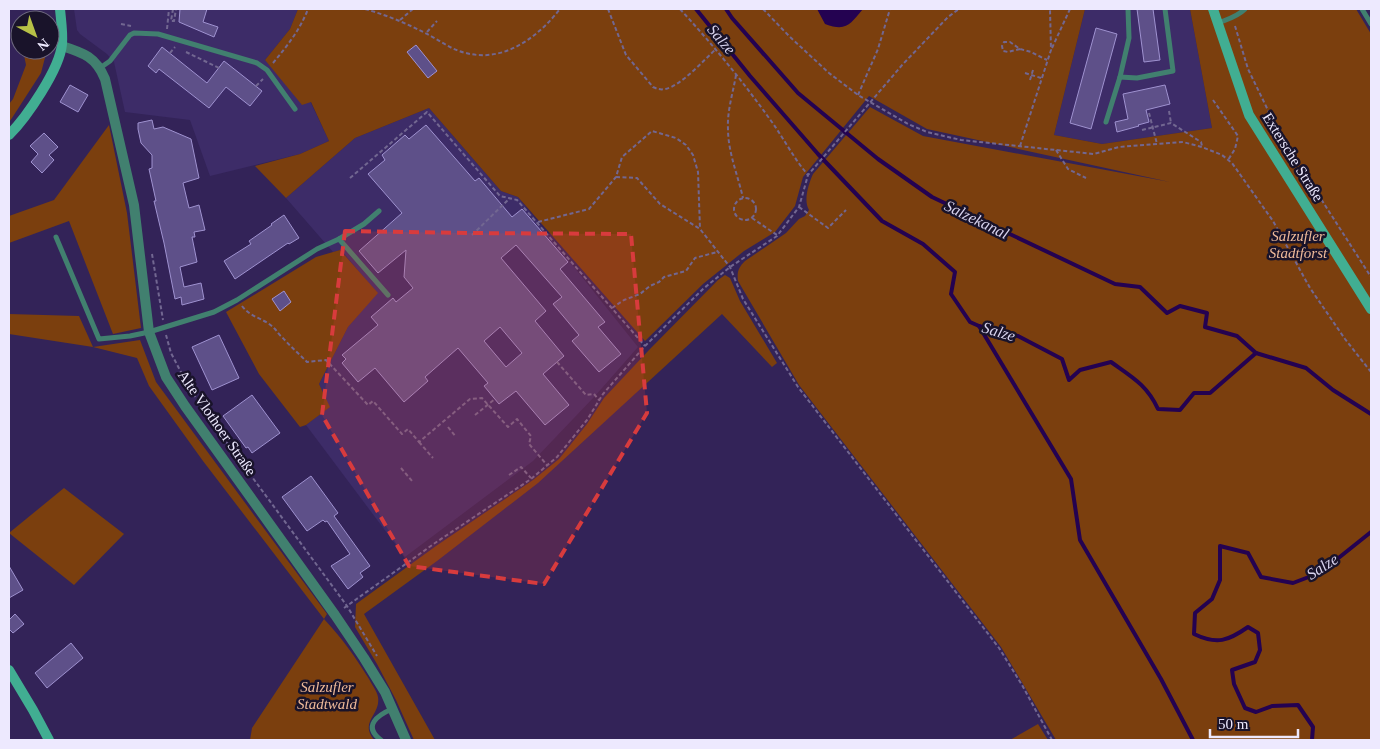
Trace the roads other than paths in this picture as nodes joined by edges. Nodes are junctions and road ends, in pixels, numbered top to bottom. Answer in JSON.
{"nodes":[{"id":1,"x":60,"y":9,"type":"edge"},
{"id":2,"x":1128,"y":9,"type":"edge"},
{"id":3,"x":1165,"y":9,"type":"edge"},
{"id":4,"x":1213,"y":9,"type":"edge"},
{"id":5,"x":1245,"y":9,"type":"edge"},
{"id":6,"x":1362,"y":9,"type":"edge"},
{"id":7,"x":1218,"y":23,"type":"junction"},
{"id":8,"x":1371,"y":24,"type":"edge"},
{"id":9,"x":62,"y":46,"type":"junction"},
{"id":10,"x":100,"y":68,"type":"junction"},
{"id":11,"x":1120,"y":77,"type":"junction"},
{"id":12,"x":294,"y":109,"type":"dead end"},
{"id":13,"x":1106,"y":122,"type":"dead end"},
{"id":14,"x":9,"y":135,"type":"edge"},
{"id":15,"x":379,"y":211,"type":"dead end"},
{"id":16,"x":56,"y":237,"type":"dead end"},
{"id":17,"x":338,"y":239,"type":"junction"},
{"id":18,"x":388,"y":295,"type":"dead end"},
{"id":19,"x":1371,"y":309,"type":"edge"},
{"id":20,"x":149,"y":332,"type":"junction"},
{"id":21,"x":9,"y":670,"type":"edge"},
{"id":22,"x":392,"y":708,"type":"junction"},
{"id":23,"x":402,"y":739,"type":"edge"},
{"id":24,"x":49,"y":740,"type":"edge"},
{"id":25,"x":380,"y":740,"type":"edge"}],
"edges":[{"from":1,"to":9,"type":"main road"},
{"from":2,"to":11,"type":"lane"},
{"from":3,"to":11,"type":"lane"},
{"from":4,"to":7,"type":"main road","name":"Extersche Straße"},
{"from":5,"to":7,"type":"lane"},
{"from":6,"to":8,"type":"lane"},
{"from":7,"to":19,"type":"main road","name":"Extersche Straße"},
{"from":9,"to":10,"type":"street"},
{"from":9,"to":14,"type":"main road"},
{"from":10,"to":12,"type":"lane"},
{"from":10,"to":20,"type":"street","name":"Alte Vlothoer Straße"},
{"from":11,"to":13,"type":"lane"},
{"from":15,"to":17,"type":"lane"},
{"from":16,"to":20,"type":"lane"},
{"from":17,"to":18,"type":"lane"},
{"from":17,"to":20,"type":"lane"},
{"from":20,"to":22,"type":"street","name":"Alte Vlothoer Straße"},
{"from":21,"to":24,"type":"main road"},
{"from":22,"to":23,"type":"street","name":"Alte Vlothoer Straße"},
{"from":22,"to":25,"type":"lane"}]}
